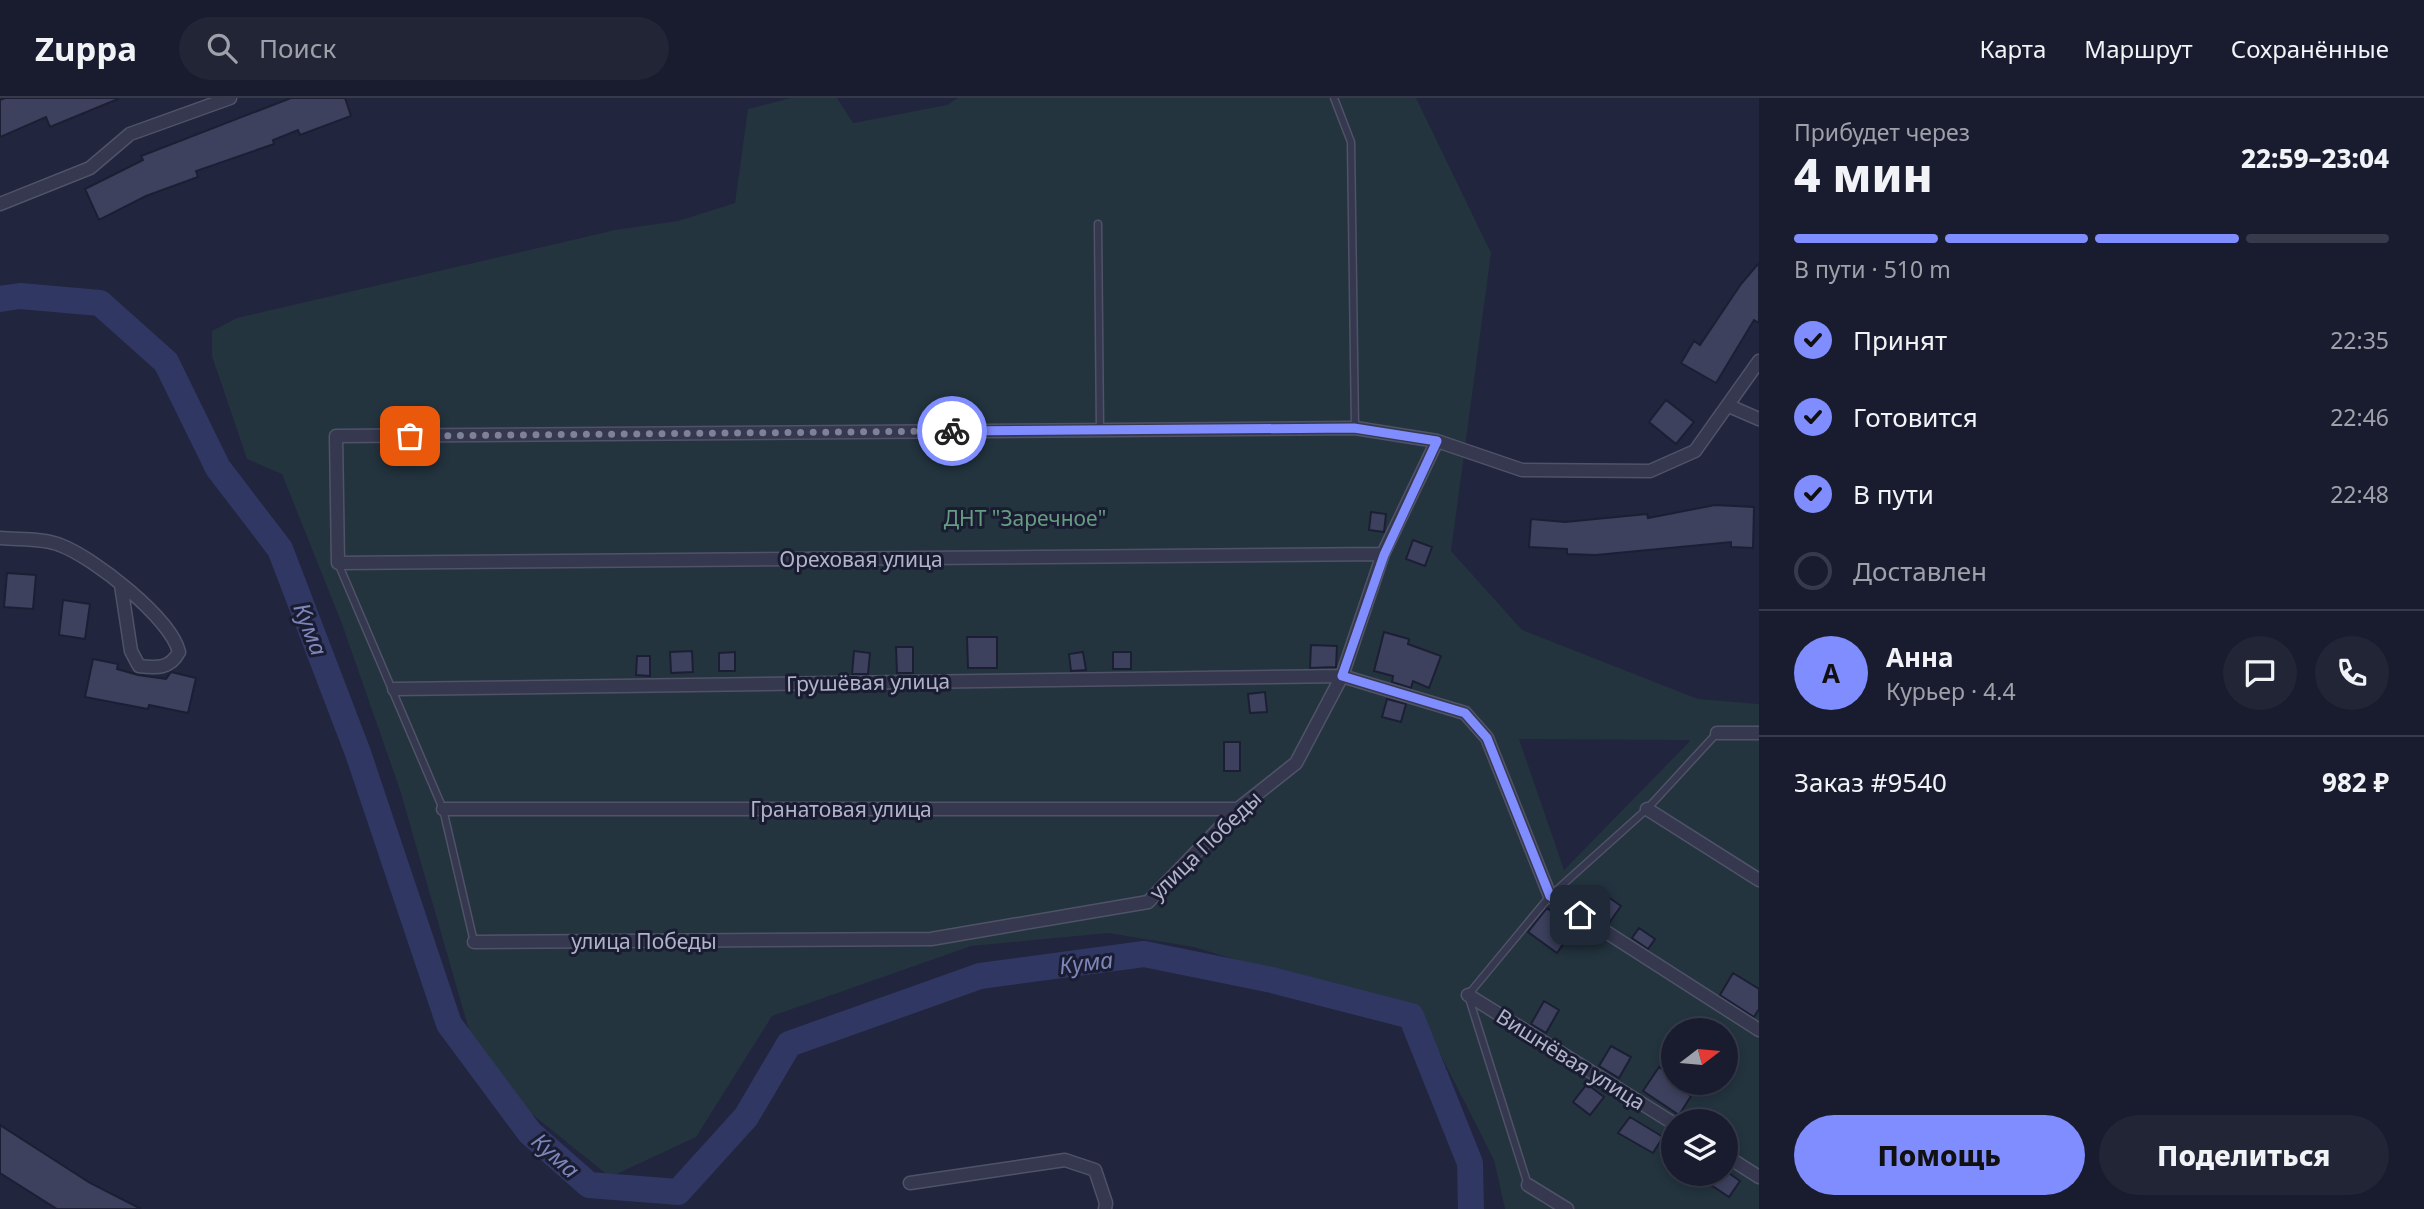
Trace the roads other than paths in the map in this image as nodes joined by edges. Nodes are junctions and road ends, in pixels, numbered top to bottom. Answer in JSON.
{"nodes":[{"id":1,"x":230,"y":98,"type":"edge"},
{"id":2,"x":1334,"y":98,"type":"edge"},
{"id":3,"x":0,"y":204,"type":"edge"},
{"id":4,"x":1098,"y":224,"type":"dead end"},
{"id":5,"x":1759,"y":361,"type":"edge"},
{"id":6,"x":1729,"y":406,"type":"junction"},
{"id":7,"x":1759,"y":419,"type":"edge"},
{"id":8,"x":1354,"y":428,"type":"junction"},
{"id":9,"x":1100,"y":430,"type":"junction"},
{"id":10,"x":1437,"y":441,"type":"junction"},
{"id":11,"x":0,"y":538,"type":"edge"},
{"id":12,"x":1384,"y":555,"type":"junction"},
{"id":13,"x":338,"y":563,"type":"junction"},
{"id":14,"x":121,"y":585,"type":"junction"},
{"id":15,"x":1342,"y":676,"type":"junction"},
{"id":16,"x":394,"y":689,"type":"junction"},
{"id":17,"x":1717,"y":733,"type":"joint"},
{"id":18,"x":1759,"y":733,"type":"edge"},
{"id":19,"x":1238,"y":808,"type":"junction"},
{"id":20,"x":443,"y":809,"type":"junction"},
{"id":21,"x":1647,"y":809,"type":"junction"},
{"id":22,"x":1759,"y":880,"type":"edge"},
{"id":23,"x":1550,"y":896,"type":"junction"},
{"id":24,"x":474,"y":942,"type":"joint"},
{"id":25,"x":1468,"y":995,"type":"junction"},
{"id":26,"x":1759,"y":1030,"type":"edge"},
{"id":27,"x":1661,"y":1116,"type":"edge"},
{"id":28,"x":1738,"y":1164,"type":"edge"},
{"id":29,"x":1759,"y":1177,"type":"edge"},
{"id":30,"x":911,"y":1183,"type":"dead end"},
{"id":31,"x":1528,"y":1185,"type":"joint"},
{"id":32,"x":1105,"y":1209,"type":"edge"},
{"id":33,"x":1567,"y":1209,"type":"edge"}],
"edges":[{"from":1,"to":3,"type":"street"},
{"from":2,"to":8,"type":"lane"},
{"from":4,"to":9,"type":"lane"},
{"from":5,"to":6,"type":"street"},
{"from":6,"to":7,"type":"street"},
{"from":6,"to":10,"type":"street"},
{"from":8,"to":9,"type":"street"},
{"from":8,"to":10,"type":"street"},
{"from":9,"to":13,"type":"street"},
{"from":10,"to":12,"type":"street","name":"улица Победы"},
{"from":11,"to":14,"type":"street"},
{"from":12,"to":13,"type":"street","name":"Ореховая улица"},
{"from":12,"to":15,"type":"street","name":"улица Победы"},
{"from":13,"to":16,"type":"lane"},
{"from":14,"to":14,"type":"street"},
{"from":15,"to":16,"type":"street","name":"Грушёвая улица"},
{"from":15,"to":19,"type":"street","name":"улица Победы"},
{"from":15,"to":23,"type":"street","name":"Грушёвая улица"},
{"from":16,"to":20,"type":"lane"},
{"from":17,"to":18,"type":"street"},
{"from":17,"to":21,"type":"lane"},
{"from":19,"to":20,"type":"street","name":"Гранатовая улица"},
{"from":19,"to":24,"type":"street","name":"улица Победы"},
{"from":20,"to":24,"type":"lane"},
{"from":21,"to":22,"type":"street"},
{"from":21,"to":23,"type":"lane"},
{"from":23,"to":25,"type":"lane"},
{"from":23,"to":26,"type":"street"},
{"from":25,"to":27,"type":"street","name":"Вишнёвая улица"},
{"from":25,"to":31,"type":"lane"},
{"from":28,"to":29,"type":"street"},
{"from":30,"to":32,"type":"street"},
{"from":31,"to":33,"type":"street"}]}
